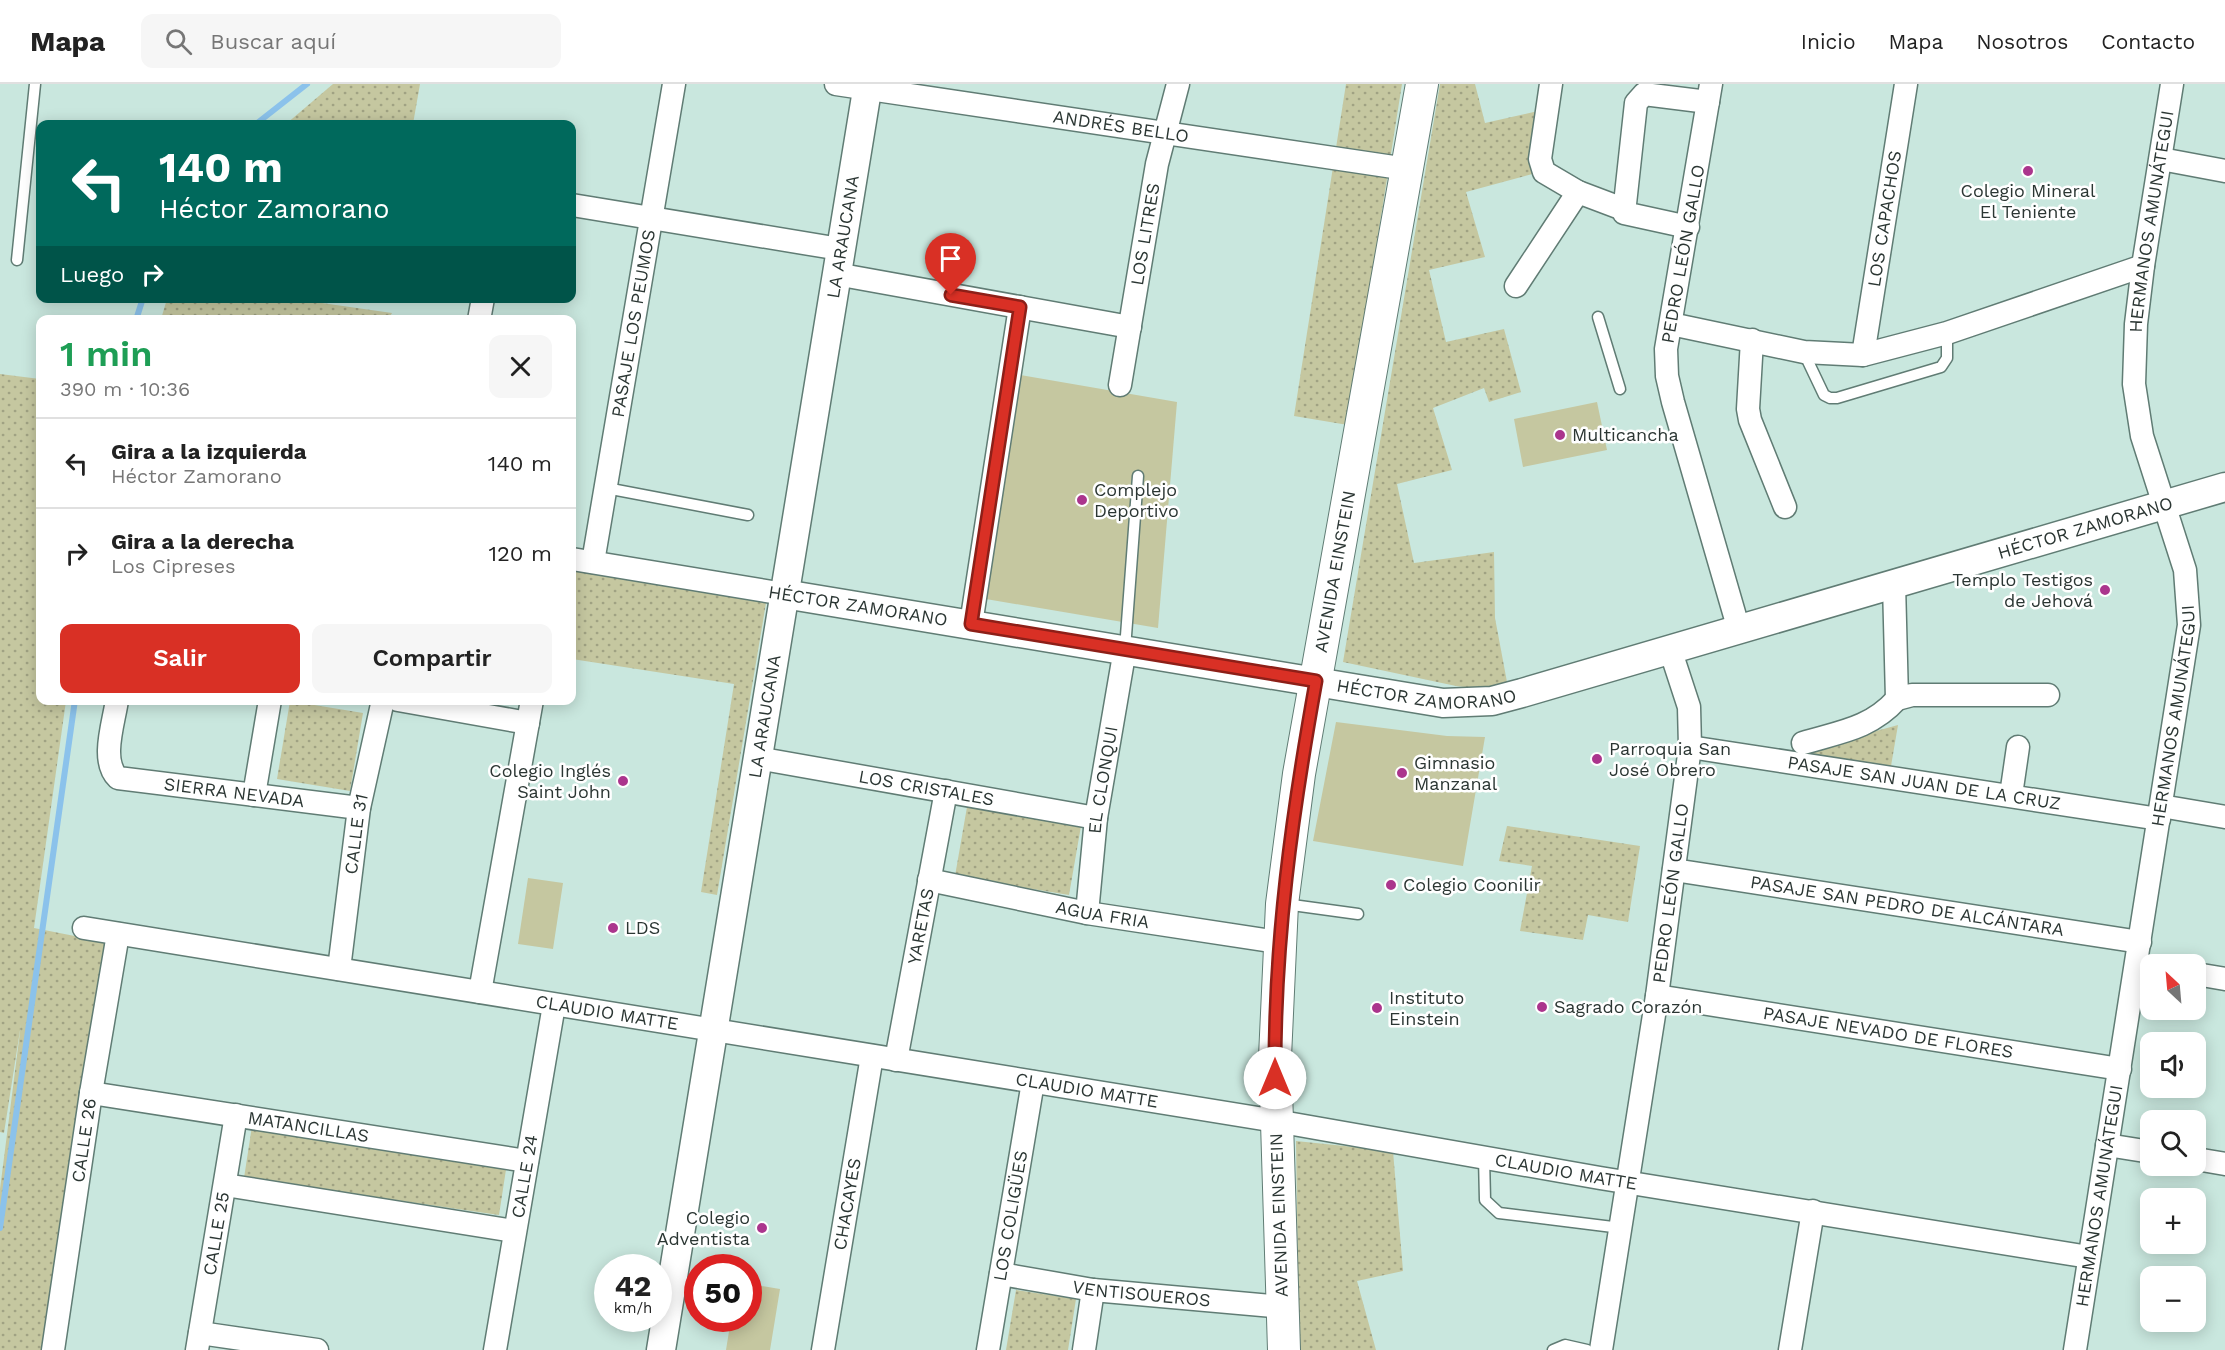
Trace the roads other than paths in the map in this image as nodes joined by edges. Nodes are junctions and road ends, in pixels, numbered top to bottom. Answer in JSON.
{"nodes":[{"id":1,"x":35,"y":84,"type":"edge"},
{"id":2,"x":674,"y":84,"type":"edge"},
{"id":3,"x":836,"y":84,"type":"edge"},
{"id":4,"x":1178,"y":84,"type":"edge"},
{"id":5,"x":1422,"y":84,"type":"edge"},
{"id":6,"x":1551,"y":84,"type":"edge"},
{"id":7,"x":1906,"y":84,"type":"edge"},
{"id":8,"x":2172,"y":84,"type":"edge"},
{"id":9,"x":867,"y":87,"type":"edge"},
{"id":10,"x":1710,"y":93,"type":"edge"},
{"id":11,"x":1166,"y":134,"type":"junction"},
{"id":12,"x":2161,"y":159,"type":"junction"},
{"id":13,"x":1407,"y":169,"type":"junction"},
{"id":14,"x":2225,"y":171,"type":"edge"},
{"id":15,"x":1578,"y":192,"type":"junction"},
{"id":16,"x":576,"y":206,"type":"edge"},
{"id":17,"x":1623,"y":209,"type":"junction"},
{"id":18,"x":651,"y":218,"type":"junction"},
{"id":19,"x":1688,"y":227,"type":"junction"},
{"id":20,"x":17,"y":260,"type":"dead end"},
{"id":21,"x":838,"y":262,"type":"junction"},
{"id":22,"x":2143,"y":266,"type":"junction"},
{"id":23,"x":1516,"y":286,"type":"dead end"},
{"id":24,"x":1020,"y":307,"type":"junction"},
{"id":25,"x":1598,"y":317,"type":"dead end"},
{"id":26,"x":1671,"y":324,"type":"junction"},
{"id":27,"x":1130,"y":327,"type":"junction"},
{"id":28,"x":1947,"y":333,"type":"junction"},
{"id":29,"x":1752,"y":340,"type":"junction"},
{"id":30,"x":1804,"y":352,"type":"junction"},
{"id":31,"x":1863,"y":355,"type":"junction"},
{"id":32,"x":1120,"y":385,"type":"dead end"},
{"id":33,"x":1620,"y":389,"type":"dead end"},
{"id":34,"x":1138,"y":476,"type":"dead end"},
{"id":35,"x":2225,"y":487,"type":"edge"},
{"id":36,"x":606,"y":488,"type":"junction"},
{"id":37,"x":2163,"y":504,"type":"junction"},
{"id":38,"x":1785,"y":507,"type":"dead end"},
{"id":39,"x":748,"y":515,"type":"dead end"},
{"id":40,"x":582,"y":561,"type":"edge"},
{"id":41,"x":1894,"y":584,"type":"junction"},
{"id":42,"x":784,"y":594,"type":"junction"},
{"id":43,"x":971,"y":624,"type":"junction"},
{"id":44,"x":1739,"y":630,"type":"junction"},
{"id":45,"x":1125,"y":650,"type":"junction"},
{"id":46,"x":1671,"y":652,"type":"junction"},
{"id":47,"x":1316,"y":681,"type":"junction"},
{"id":48,"x":2048,"y":696,"type":"dead end"},
{"id":49,"x":1897,"y":699,"type":"junction"},
{"id":50,"x":116,"y":705,"type":"edge"},
{"id":51,"x":269,"y":705,"type":"edge"},
{"id":52,"x":383,"y":705,"type":"edge"},
{"id":53,"x":426,"y":705,"type":"edge"},
{"id":54,"x":531,"y":705,"type":"edge"},
{"id":55,"x":528,"y":723,"type":"junction"},
{"id":56,"x":1803,"y":743,"type":"dead end"},
{"id":57,"x":1690,"y":747,"type":"junction"},
{"id":58,"x":2018,"y":747,"type":"dead end"},
{"id":59,"x":757,"y":758,"type":"junction"},
{"id":60,"x":946,"y":792,"type":"junction"},
{"id":61,"x":254,"y":795,"type":"junction"},
{"id":62,"x":2011,"y":795,"type":"junction"},
{"id":63,"x":359,"y":808,"type":"junction"},
{"id":64,"x":2160,"y":813,"type":"junction"},
{"id":65,"x":2225,"y":817,"type":"edge"},
{"id":66,"x":1096,"y":818,"type":"junction"},
{"id":67,"x":1674,"y":870,"type":"junction"},
{"id":68,"x":929,"y":880,"type":"junction"},
{"id":69,"x":1282,"y":904,"type":"junction"},
{"id":70,"x":1087,"y":913,"type":"junction"},
{"id":71,"x":1358,"y":914,"type":"dead end"},
{"id":72,"x":84,"y":928,"type":"dead end"},
{"id":73,"x":118,"y":934,"type":"junction"},
{"id":74,"x":1278,"y":942,"type":"junction"},
{"id":75,"x":2140,"y":942,"type":"junction"},
{"id":76,"x":2142,"y":954,"type":"edge"},
{"id":77,"x":339,"y":969,"type":"junction"},
{"id":78,"x":2206,"y":976,"type":"edge"},
{"id":79,"x":2225,"y":979,"type":"edge"},
{"id":80,"x":2140,"y":982,"type":"edge"},
{"id":81,"x":480,"y":992,"type":"junction"},
{"id":82,"x":1657,"y":996,"type":"junction"},
{"id":83,"x":554,"y":1005,"type":"junction"},
{"id":84,"x":713,"y":1030,"type":"junction"},
{"id":85,"x":872,"y":1056,"type":"junction"},
{"id":86,"x":896,"y":1060,"type":"junction"},
{"id":87,"x":2120,"y":1069,"type":"junction"},
{"id":88,"x":1033,"y":1082,"type":"junction"},
{"id":89,"x":91,"y":1093,"type":"junction"},
{"id":90,"x":236,"y":1115,"type":"junction"},
{"id":91,"x":1276,"y":1120,"type":"junction"},
{"id":92,"x":2107,"y":1145,"type":"junction"},
{"id":93,"x":2140,"y":1150,"type":"edge"},
{"id":94,"x":1484,"y":1157,"type":"junction"},
{"id":95,"x":527,"y":1161,"type":"junction"},
{"id":96,"x":2206,"y":1161,"type":"edge"},
{"id":97,"x":2225,"y":1164,"type":"edge"},
{"id":98,"x":1629,"y":1180,"type":"junction"},
{"id":99,"x":225,"y":1185,"type":"junction"},
{"id":100,"x":1812,"y":1211,"type":"junction"},
{"id":101,"x":1621,"y":1228,"type":"junction"},
{"id":102,"x":514,"y":1231,"type":"junction"},
{"id":103,"x":2090,"y":1257,"type":"junction"},
{"id":104,"x":1001,"y":1274,"type":"junction"},
{"id":105,"x":1094,"y":1290,"type":"junction"},
{"id":106,"x":1283,"y":1307,"type":"junction"},
{"id":107,"x":199,"y":1341,"type":"edge"},
{"id":108,"x":53,"y":1350,"type":"edge"},
{"id":109,"x":316,"y":1350,"type":"edge"},
{"id":110,"x":495,"y":1350,"type":"edge"},
{"id":111,"x":661,"y":1350,"type":"edge"},
{"id":112,"x":823,"y":1350,"type":"edge"},
{"id":113,"x":988,"y":1350,"type":"edge"},
{"id":114,"x":1084,"y":1350,"type":"edge"},
{"id":115,"x":1284,"y":1350,"type":"edge"},
{"id":116,"x":1553,"y":1350,"type":"edge"},
{"id":117,"x":1587,"y":1350,"type":"edge"},
{"id":118,"x":1601,"y":1350,"type":"edge"},
{"id":119,"x":1790,"y":1350,"type":"edge"},
{"id":120,"x":2075,"y":1350,"type":"edge"}],
"edges":[{"from":1,"to":20,"type":"lane"},
{"from":2,"to":18,"type":"street","name":"PASAJE LOS PEUMOS"},
{"from":3,"to":9,"type":"street","name":"ANDRÉS BELLO"},
{"from":4,"to":11,"type":"street","name":"LOS LITRES"},
{"from":5,"to":13,"type":"main road","name":"AVENIDA EINSTEIN"},
{"from":6,"to":15,"type":"street"},
{"from":7,"to":31,"type":"street","name":"LOS CAPACHOS"},
{"from":8,"to":12,"type":"street","name":"HERMANOS AMUNÁTEGUI"},
{"from":9,"to":11,"type":"street","name":"ANDRÉS BELLO"},
{"from":9,"to":21,"type":"street","name":"LA ARAUCANA"},
{"from":10,"to":17,"type":"street"},
{"from":10,"to":19,"type":"street","name":"PEDRO LEÓN GALLO"},
{"from":11,"to":13,"type":"street","name":"ANDRÉS BELLO"},
{"from":11,"to":27,"type":"street","name":"LOS LITRES"},
{"from":12,"to":14,"type":"street"},
{"from":12,"to":22,"type":"street","name":"HERMANOS AMUNÁTEGUI"},
{"from":13,"to":47,"type":"main road","name":"AVENIDA EINSTEIN"},
{"from":15,"to":17,"type":"street"},
{"from":15,"to":23,"type":"street"},
{"from":16,"to":18,"type":"street"},
{"from":17,"to":19,"type":"street"},
{"from":18,"to":21,"type":"street"},
{"from":18,"to":36,"type":"street","name":"PASAJE LOS PEUMOS"},
{"from":19,"to":26,"type":"street","name":"PEDRO LEÓN GALLO"},
{"from":21,"to":24,"type":"street"},
{"from":21,"to":42,"type":"street","name":"LA ARAUCANA"},
{"from":22,"to":28,"type":"street"},
{"from":22,"to":37,"type":"street","name":"HERMANOS AMUNÁTEGUI"},
{"from":24,"to":27,"type":"street"},
{"from":24,"to":43,"type":"street"},
{"from":25,"to":33,"type":"lane"},
{"from":26,"to":29,"type":"street"},
{"from":26,"to":44,"type":"street","name":"PEDRO LEÓN GALLO"},
{"from":27,"to":32,"type":"street","name":"LOS LITRES"},
{"from":28,"to":30,"type":"lane"},
{"from":28,"to":31,"type":"street"},
{"from":29,"to":30,"type":"street"},
{"from":29,"to":38,"type":"street"},
{"from":30,"to":31,"type":"street"},
{"from":34,"to":45,"type":"lane"},
{"from":35,"to":37,"type":"street","name":"HÉCTOR ZAMORANO"},
{"from":36,"to":39,"type":"lane"},
{"from":36,"to":40,"type":"street","name":"PASAJE LOS PEUMOS"},
{"from":37,"to":41,"type":"street","name":"HÉCTOR ZAMORANO"},
{"from":37,"to":64,"type":"street","name":"HERMANOS AMUNÁTEGUI"},
{"from":40,"to":42,"type":"street","name":"HÉCTOR ZAMORANO"},
{"from":41,"to":44,"type":"street","name":"HÉCTOR ZAMORANO"},
{"from":41,"to":49,"type":"street"},
{"from":42,"to":43,"type":"street","name":"HÉCTOR ZAMORANO"},
{"from":42,"to":59,"type":"street","name":"LA ARAUCANA"},
{"from":43,"to":45,"type":"street","name":"HÉCTOR ZAMORANO"},
{"from":44,"to":46,"type":"street","name":"HÉCTOR ZAMORANO"},
{"from":45,"to":47,"type":"street","name":"HÉCTOR ZAMORANO"},
{"from":45,"to":66,"type":"street","name":"EL CLONQUI"},
{"from":46,"to":47,"type":"street","name":"HÉCTOR ZAMORANO"},
{"from":46,"to":57,"type":"street","name":"PEDRO LEÓN GALLO"},
{"from":47,"to":69,"type":"main road","name":"AVENIDA EINSTEIN"},
{"from":48,"to":49,"type":"street"},
{"from":49,"to":56,"type":"street"},
{"from":50,"to":61,"type":"street","name":"SIERRA NEVADA"},
{"from":51,"to":61,"type":"street"},
{"from":52,"to":63,"type":"street","name":"CALLE 31"},
{"from":53,"to":55,"type":"street"},
{"from":54,"to":55,"type":"street"},
{"from":55,"to":81,"type":"street"},
{"from":57,"to":62,"type":"street","name":"PASAJE SAN JUAN DE LA CRUZ"},
{"from":57,"to":67,"type":"street","name":"PEDRO LEÓN GALLO"},
{"from":58,"to":62,"type":"street"},
{"from":59,"to":60,"type":"street","name":"LOS CRISTALES"},
{"from":59,"to":84,"type":"street","name":"LA ARAUCANA"},
{"from":60,"to":66,"type":"street","name":"LOS CRISTALES"},
{"from":60,"to":68,"type":"street","name":"YARETAS"},
{"from":61,"to":63,"type":"street","name":"SIERRA NEVADA"},
{"from":62,"to":64,"type":"street","name":"PASAJE SAN JUAN DE LA CRUZ"},
{"from":63,"to":77,"type":"street","name":"CALLE 31"},
{"from":64,"to":65,"type":"street","name":"PASAJE SAN JUAN DE LA CRUZ"},
{"from":64,"to":75,"type":"street","name":"HERMANOS AMUNÁTEGUI"},
{"from":66,"to":70,"type":"street","name":"EL CLONQUI"},
{"from":67,"to":75,"type":"street","name":"PASAJE SAN PEDRO DE ALCÁNTARA"},
{"from":67,"to":82,"type":"street","name":"PEDRO LEÓN GALLO"},
{"from":68,"to":70,"type":"street","name":"AGUA FRIA"},
{"from":68,"to":86,"type":"street","name":"YARETAS"},
{"from":69,"to":71,"type":"lane"},
{"from":69,"to":74,"type":"main road","name":"AVENIDA EINSTEIN"},
{"from":70,"to":74,"type":"street","name":"AGUA FRIA"},
{"from":72,"to":73,"type":"street","name":"CLAUDIO MATTE"},
{"from":73,"to":77,"type":"street","name":"CLAUDIO MATTE"},
{"from":73,"to":89,"type":"street","name":"CALLE 26"},
{"from":74,"to":91,"type":"main road","name":"AVENIDA EINSTEIN"},
{"from":75,"to":76,"type":"street","name":"HERMANOS AMUNÁTEGUI"},
{"from":77,"to":81,"type":"street","name":"CLAUDIO MATTE"},
{"from":78,"to":79,"type":"street"},
{"from":80,"to":87,"type":"street","name":"HERMANOS AMUNÁTEGUI"},
{"from":81,"to":83,"type":"street","name":"CLAUDIO MATTE"},
{"from":82,"to":87,"type":"street","name":"PASAJE NEVADO DE FLORES"},
{"from":82,"to":98,"type":"street","name":"PEDRO LEÓN GALLO"},
{"from":83,"to":84,"type":"street","name":"CLAUDIO MATTE"},
{"from":83,"to":95,"type":"street","name":"CALLE 24"},
{"from":84,"to":85,"type":"street","name":"CLAUDIO MATTE"},
{"from":84,"to":111,"type":"street","name":"LA ARAUCANA"},
{"from":85,"to":86,"type":"street","name":"CLAUDIO MATTE"},
{"from":85,"to":112,"type":"street","name":"CHACAYES"},
{"from":86,"to":88,"type":"street","name":"CLAUDIO MATTE"},
{"from":87,"to":92,"type":"street","name":"HERMANOS AMUNÁTEGUI"},
{"from":88,"to":91,"type":"street","name":"CLAUDIO MATTE"},
{"from":88,"to":104,"type":"street","name":"LOS COLIGÜES"},
{"from":89,"to":90,"type":"street","name":"MATANCILLAS"},
{"from":89,"to":108,"type":"street","name":"CALLE 26"},
{"from":90,"to":95,"type":"street","name":"MATANCILLAS"},
{"from":90,"to":99,"type":"street","name":"CALLE 25"},
{"from":91,"to":94,"type":"street","name":"CLAUDIO MATTE"},
{"from":91,"to":106,"type":"main road","name":"AVENIDA EINSTEIN"},
{"from":92,"to":93,"type":"street"},
{"from":92,"to":103,"type":"street","name":"HERMANOS AMUNÁTEGUI"},
{"from":94,"to":98,"type":"street","name":"CLAUDIO MATTE"},
{"from":94,"to":101,"type":"lane"},
{"from":95,"to":102,"type":"street","name":"CALLE 24"},
{"from":96,"to":97,"type":"street"},
{"from":98,"to":100,"type":"street","name":"CLAUDIO MATTE"},
{"from":98,"to":101,"type":"street","name":"PEDRO LEÓN GALLO"},
{"from":99,"to":102,"type":"street"},
{"from":99,"to":107,"type":"street","name":"CALLE 25"},
{"from":100,"to":103,"type":"street","name":"CLAUDIO MATTE"},
{"from":100,"to":119,"type":"street"},
{"from":101,"to":118,"type":"street","name":"PEDRO LEÓN GALLO"},
{"from":102,"to":110,"type":"street","name":"CALLE 24"},
{"from":103,"to":120,"type":"street","name":"HERMANOS AMUNÁTEGUI"},
{"from":104,"to":105,"type":"street","name":"VENTISOUEROS"},
{"from":104,"to":113,"type":"street","name":"LOS COLIGÜES"},
{"from":105,"to":106,"type":"street","name":"VENTISOUEROS"},
{"from":105,"to":114,"type":"street"},
{"from":106,"to":115,"type":"main road","name":"AVENIDA EINSTEIN"},
{"from":107,"to":109,"type":"street"},
{"from":116,"to":117,"type":"lane"}]}
